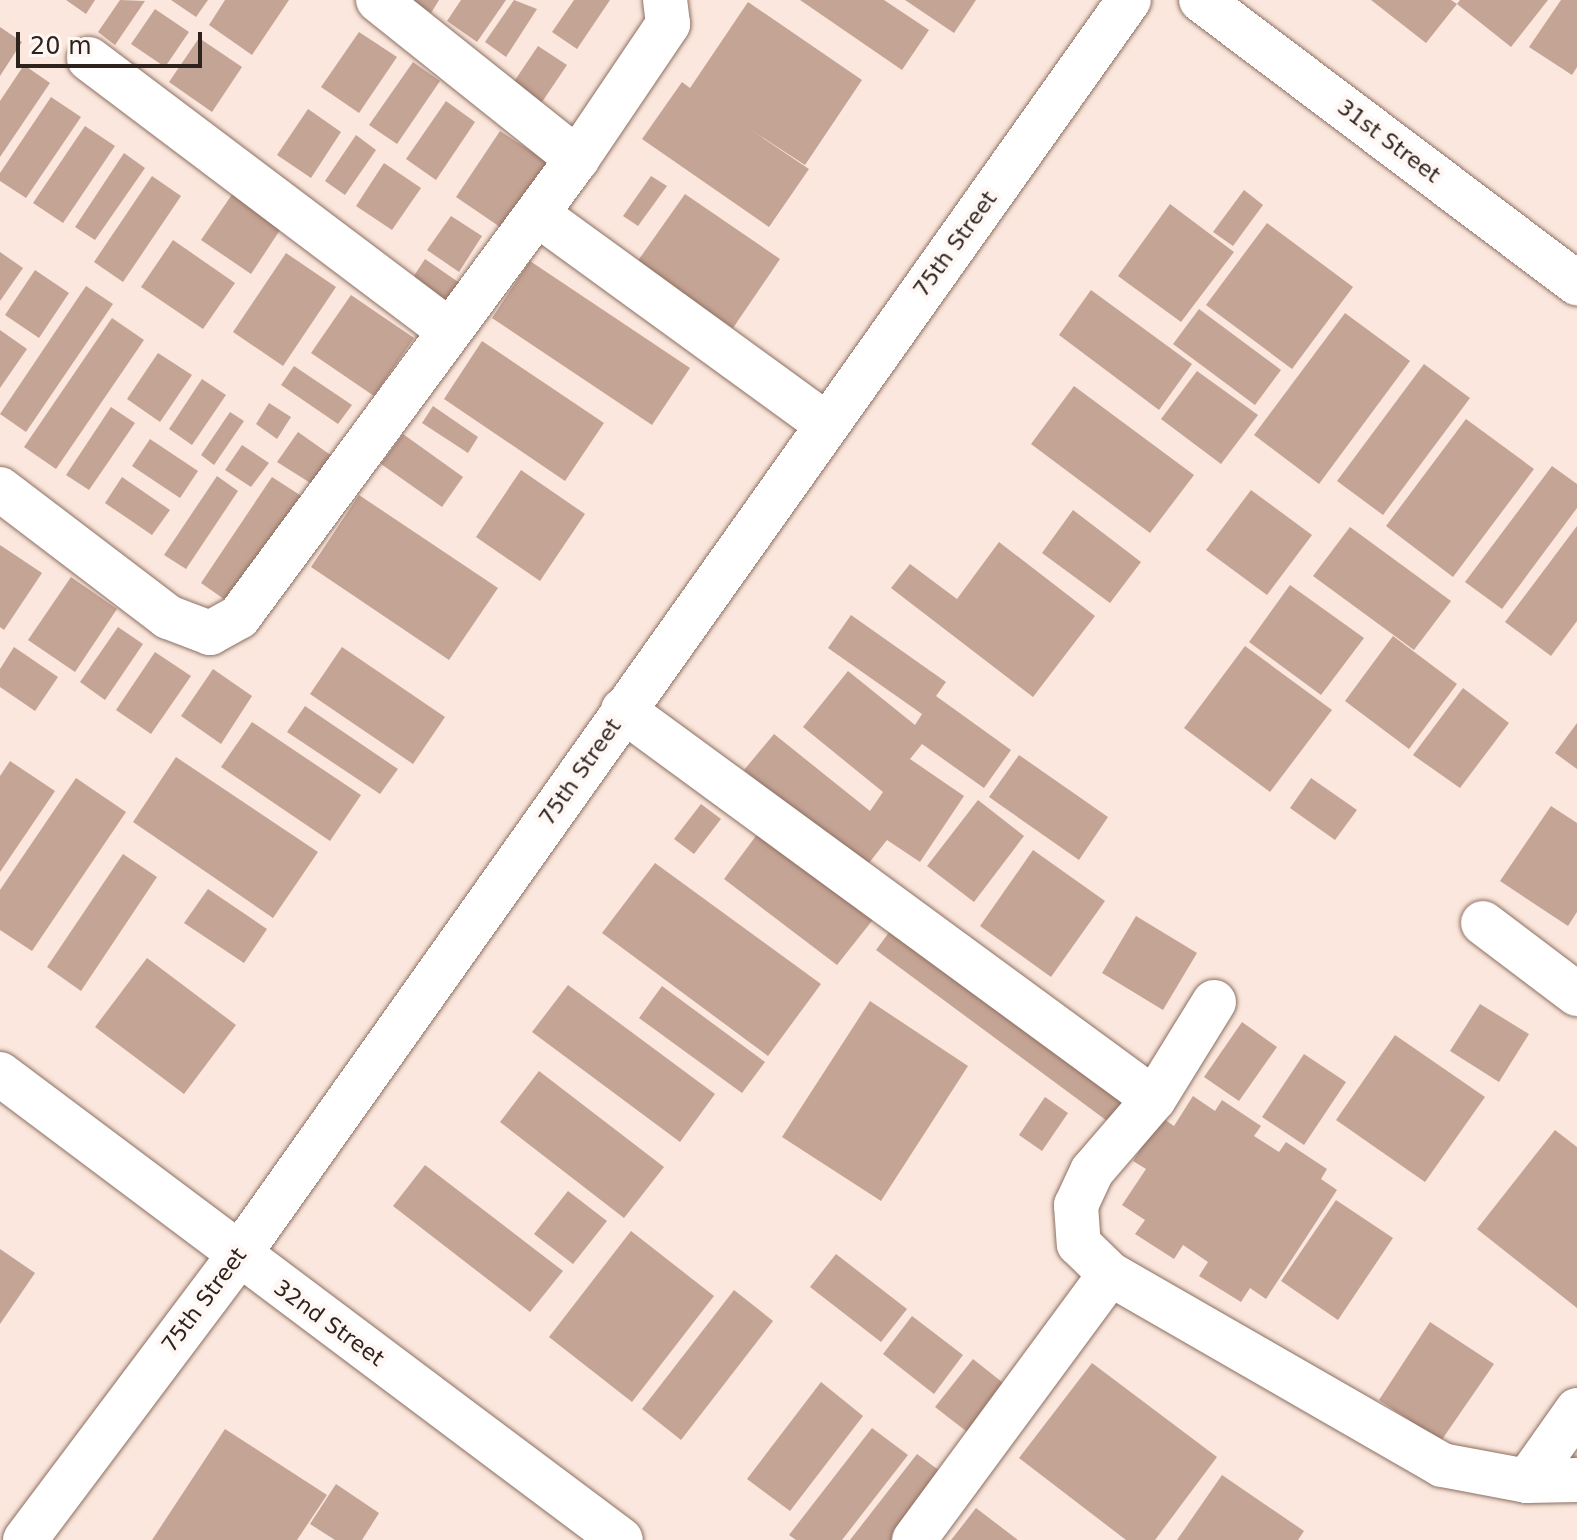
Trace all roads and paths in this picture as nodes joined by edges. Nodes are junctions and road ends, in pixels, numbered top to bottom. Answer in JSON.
{"nodes":[{"id":1,"x":378,"y":0,"type":"edge"},
{"id":2,"x":665,"y":0,"type":"edge"},
{"id":3,"x":1129,"y":0,"type":"edge"},
{"id":4,"x":1201,"y":0,"type":"edge"},
{"id":5,"x":89,"y":59,"type":"dead end"},
{"id":6,"x":577,"y":159,"type":"junction"},
{"id":7,"x":537,"y":214,"type":"junction"},
{"id":8,"x":1577,"y":283,"type":"edge"},
{"id":9,"x":448,"y":330,"type":"junction"},
{"id":10,"x":826,"y":424,"type":"junction"},
{"id":11,"x":0,"y":489,"type":"edge"},
{"id":12,"x":623,"y":710,"type":"junction"},
{"id":13,"x":1483,"y":923,"type":"dead end"},
{"id":14,"x":1577,"y":994,"type":"edge"},
{"id":15,"x":1214,"y":1002,"type":"dead end"},
{"id":16,"x":0,"y":1074,"type":"edge"},
{"id":17,"x":1154,"y":1099,"type":"junction"},
{"id":18,"x":238,"y":1256,"type":"junction"},
{"id":19,"x":1110,"y":1274,"type":"junction"},
{"id":20,"x":1577,"y":1410,"type":"edge"},
{"id":21,"x":1577,"y":1480,"type":"edge"},
{"id":22,"x":1527,"y":1481,"type":"junction"},
{"id":23,"x":608,"y":1536,"type":"edge"},
{"id":24,"x":25,"y":1540,"type":"edge"},
{"id":25,"x":914,"y":1540,"type":"edge"}],
"edges":[{"from":1,"to":6,"type":"street"},
{"from":2,"to":6,"type":"street"},
{"from":3,"to":10,"type":"street","name":"75th Street"},
{"from":4,"to":8,"type":"street","name":"31st Street"},
{"from":5,"to":9,"type":"street"},
{"from":6,"to":7,"type":"street"},
{"from":7,"to":9,"type":"street"},
{"from":7,"to":10,"type":"street"},
{"from":9,"to":11,"type":"street"},
{"from":10,"to":12,"type":"street","name":"75th Street"},
{"from":12,"to":17,"type":"street"},
{"from":12,"to":18,"type":"street","name":"75th Street"},
{"from":13,"to":14,"type":"street"},
{"from":15,"to":17,"type":"street"},
{"from":16,"to":18,"type":"street","name":"32nd Street"},
{"from":17,"to":19,"type":"street"},
{"from":18,"to":23,"type":"street","name":"32nd Street"},
{"from":18,"to":24,"type":"street","name":"75th Street"},
{"from":19,"to":22,"type":"street"},
{"from":19,"to":25,"type":"street"},
{"from":20,"to":22,"type":"street"},
{"from":21,"to":22,"type":"street"}]}
